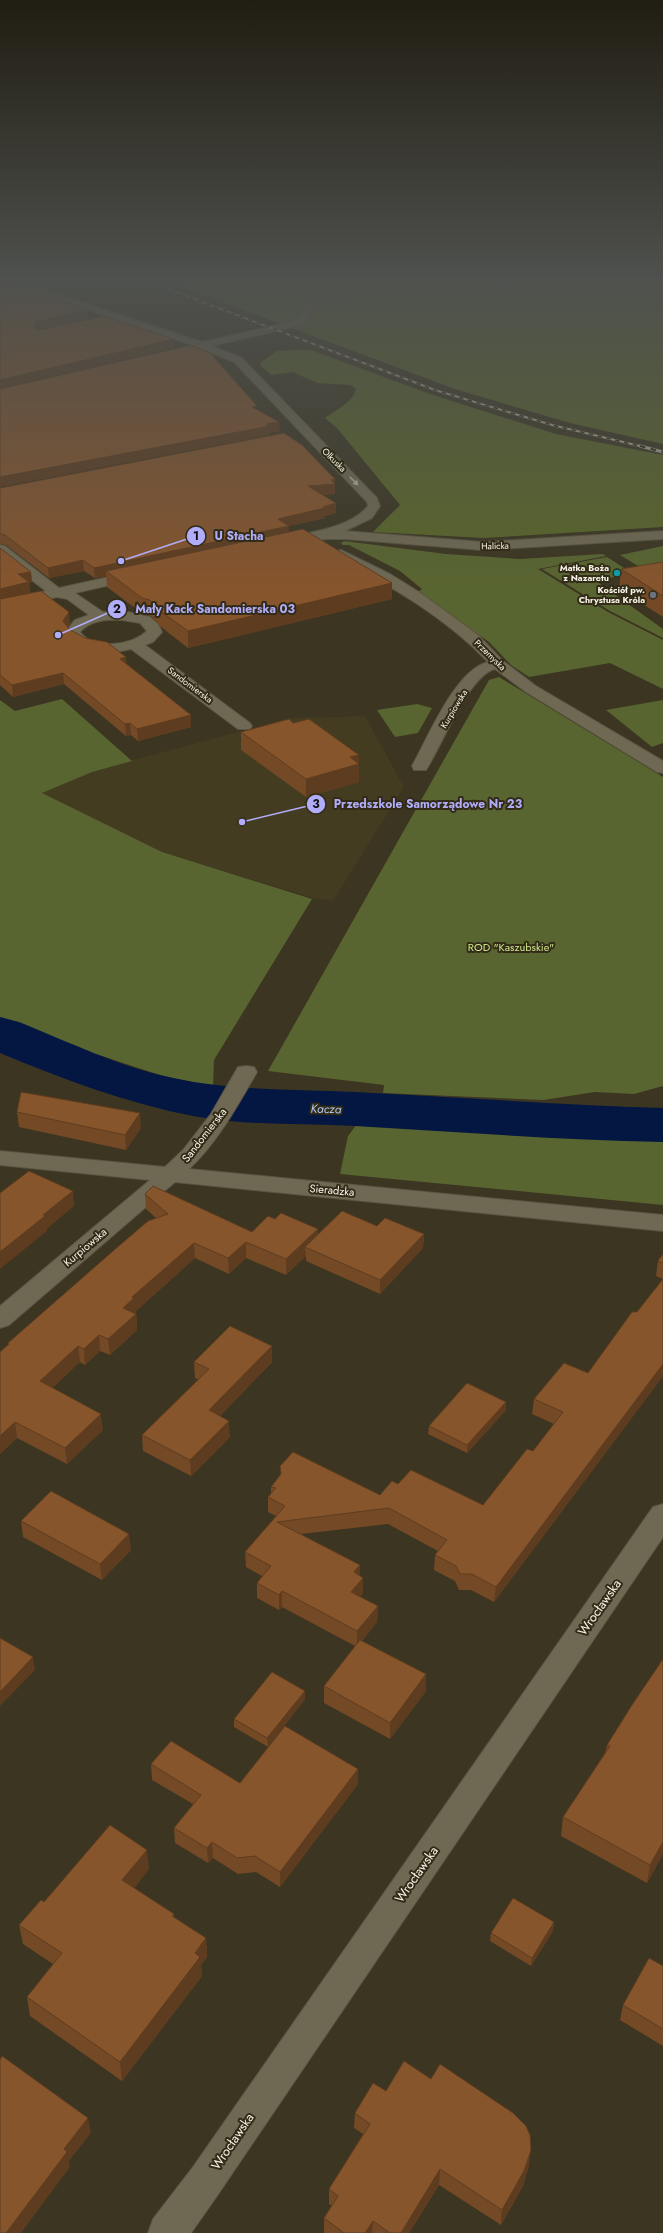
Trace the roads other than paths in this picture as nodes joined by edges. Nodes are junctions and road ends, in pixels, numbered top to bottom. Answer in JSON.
{"nodes":[{"id":1,"x":262,"y":385,"type":"edge"},
{"id":2,"x":306,"y":433,"type":"junction"},
{"id":3,"x":291,"y":436,"type":"edge"},
{"id":4,"x":326,"y":535,"type":"junction"},
{"id":5,"x":663,"y":535,"type":"edge"},
{"id":6,"x":270,"y":545,"type":"edge"},
{"id":7,"x":0,"y":549,"type":"edge"},
{"id":8,"x":152,"y":571,"type":"edge"},
{"id":9,"x":56,"y":592,"type":"junction"},
{"id":10,"x":0,"y":605,"type":"edge"},
{"id":11,"x":100,"y":616,"type":"junction"},
{"id":12,"x":135,"y":644,"type":"junction"},
{"id":13,"x":498,"y":664,"type":"junction"},
{"id":14,"x":244,"y":726,"type":"dead end"},
{"id":15,"x":420,"y":766,"type":"dead end"},
{"id":16,"x":663,"y":768,"type":"edge"},
{"id":17,"x":246,"y":1072,"type":"dead end"},
{"id":18,"x":0,"y":1158,"type":"edge"},
{"id":19,"x":170,"y":1175,"type":"junction"},
{"id":20,"x":663,"y":1222,"type":"edge"},
{"id":21,"x":0,"y":1320,"type":"edge"},
{"id":22,"x":663,"y":1515,"type":"edge"},
{"id":23,"x":166,"y":2233,"type":"edge"}],
"edges":[{"from":1,"to":2,"type":"street","name":"Olkuska"},
{"from":2,"to":3,"type":"street"},
{"from":2,"to":4,"type":"street","name":"Olkuska","one_way":true},
{"from":4,"to":5,"type":"street","name":"Halicka"},
{"from":4,"to":6,"type":"street"},
{"from":4,"to":13,"type":"street","name":"Przemyska"},
{"from":7,"to":9,"type":"street"},
{"from":8,"to":9,"type":"street"},
{"from":9,"to":10,"type":"street"},
{"from":9,"to":11,"type":"street"},
{"from":11,"to":12,"type":"street"},
{"from":11,"to":12,"type":"street"},
{"from":12,"to":14,"type":"street","name":"Sandomierska"},
{"from":13,"to":15,"type":"street","name":"Kurpiowska"},
{"from":13,"to":16,"type":"street","name":"Przemyska"},
{"from":17,"to":19,"type":"street","name":"Sandomierska"},
{"from":18,"to":19,"type":"street","name":"Sieradzka"},
{"from":19,"to":20,"type":"street","name":"Sieradzka"},
{"from":19,"to":21,"type":"street","name":"Kurpiowska"},
{"from":22,"to":23,"type":"street","name":"Wrocławska"}]}
